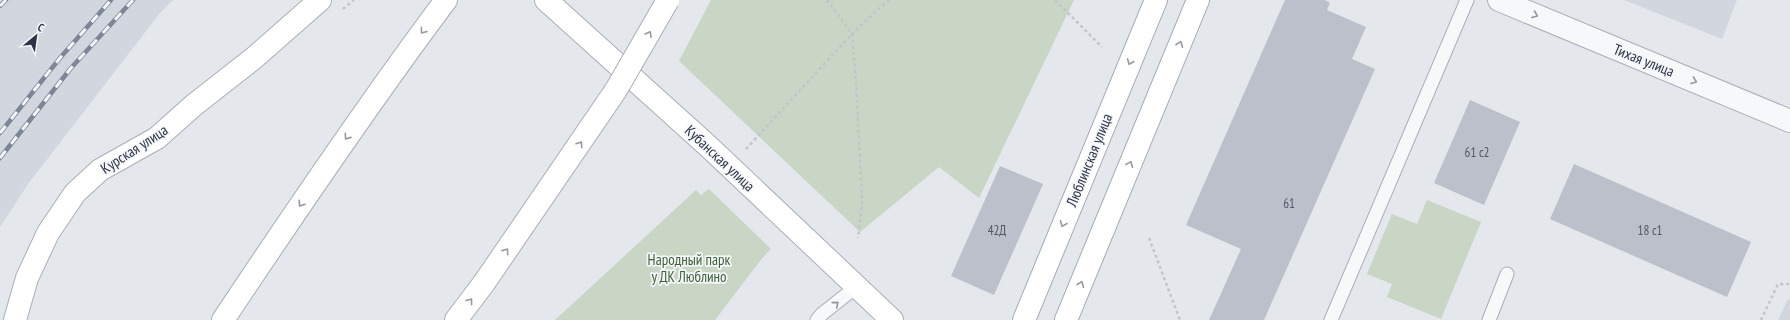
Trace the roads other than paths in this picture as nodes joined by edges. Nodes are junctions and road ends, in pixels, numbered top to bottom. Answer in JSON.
{"nodes":[{"id":1,"x":320,"y":0,"type":"edge"},
{"id":2,"x":446,"y":0,"type":"edge"},
{"id":3,"x":546,"y":0,"type":"edge"},
{"id":4,"x":668,"y":0,"type":"edge"},
{"id":5,"x":1156,"y":0,"type":"edge"},
{"id":6,"x":1198,"y":0,"type":"edge"},
{"id":7,"x":1467,"y":0,"type":"edge"},
{"id":8,"x":1499,"y":0,"type":"edge"},
{"id":9,"x":1790,"y":121,"type":"edge"},
{"id":10,"x":1507,"y":274,"type":"dead end"},
{"id":11,"x":856,"y":287,"type":"junction"},
{"id":12,"x":16,"y":320,"type":"edge"},
{"id":13,"x":223,"y":320,"type":"edge"},
{"id":14,"x":456,"y":320,"type":"edge"},
{"id":15,"x":817,"y":320,"type":"edge"},
{"id":16,"x":892,"y":320,"type":"edge"},
{"id":17,"x":1024,"y":320,"type":"edge"},
{"id":18,"x":1066,"y":320,"type":"edge"},
{"id":19,"x":1331,"y":320,"type":"edge"},
{"id":20,"x":1488,"y":320,"type":"edge"}],
"edges":[{"from":1,"to":12,"type":"main road","name":"Курская улица"},
{"from":2,"to":13,"type":"main road","one_way":true},
{"from":3,"to":11,"type":"main road","name":"Кубанская улица"},
{"from":14,"to":4,"type":"main road","one_way":true,"bridge":true},
{"from":5,"to":17,"type":"main road","name":"Люблинская улица","one_way":true},
{"from":18,"to":6,"type":"main road","one_way":true},
{"from":7,"to":19,"type":"lane"},
{"from":8,"to":9,"type":"street","name":"Тихая улица","one_way":true},
{"from":10,"to":20,"type":"lane"},
{"from":15,"to":11,"type":"lane","one_way":true},
{"from":11,"to":16,"type":"main road","name":"Кубанская улица"}]}
